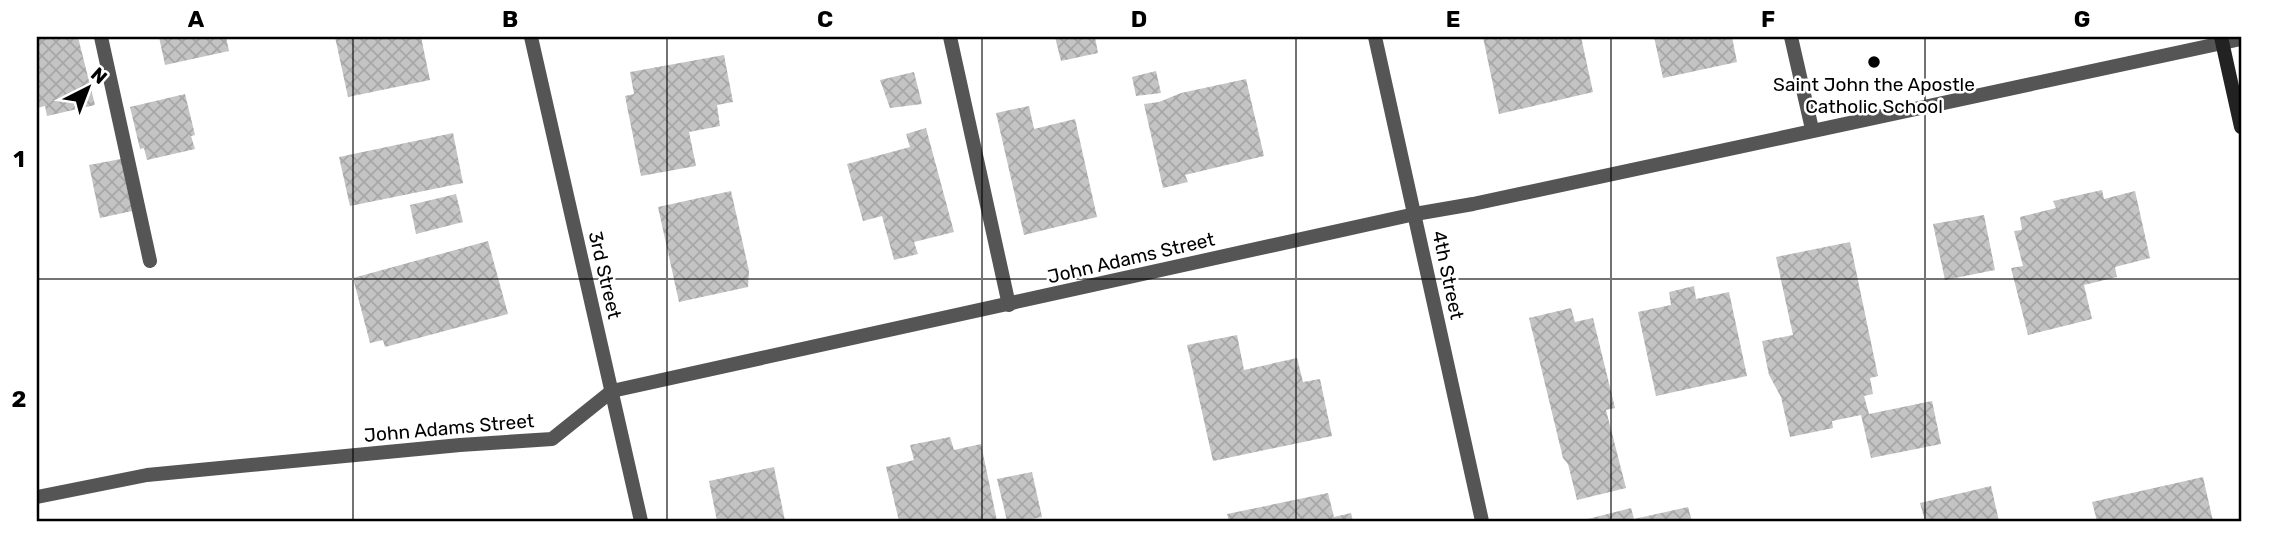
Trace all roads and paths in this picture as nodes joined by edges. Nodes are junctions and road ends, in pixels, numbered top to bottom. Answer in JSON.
{"nodes":[{"id":1,"x":101,"y":37,"type":"edge"},
{"id":2,"x":531,"y":37,"type":"edge"},
{"id":3,"x":950,"y":37,"type":"edge"},
{"id":4,"x":1375,"y":37,"type":"edge"},
{"id":5,"x":1791,"y":37,"type":"edge"},
{"id":6,"x":2241,"y":39,"type":"edge"},
{"id":7,"x":2222,"y":40,"type":"edge"},
{"id":8,"x":2241,"y":127,"type":"edge"},
{"id":9,"x":1812,"y":129,"type":"junction"},
{"id":10,"x":1415,"y":215,"type":"junction"},
{"id":11,"x":150,"y":261,"type":"dead end"},
{"id":12,"x":1009,"y":305,"type":"junction"},
{"id":13,"x":612,"y":391,"type":"junction"},
{"id":14,"x":37,"y":497,"type":"edge"},
{"id":15,"x":641,"y":521,"type":"edge"},
{"id":16,"x":1482,"y":521,"type":"edge"}],
"edges":[{"from":1,"to":11,"type":"street"},
{"from":2,"to":13,"type":"street","name":"3rd Street"},
{"from":3,"to":12,"type":"street"},
{"from":4,"to":10,"type":"street","name":"4th Street"},
{"from":5,"to":9,"type":"street"},
{"from":6,"to":7,"type":"street","name":"John Adams Street"},
{"from":7,"to":8,"type":"main road"},
{"from":7,"to":9,"type":"street","name":"John Adams Street"},
{"from":9,"to":10,"type":"street","name":"John Adams Street"},
{"from":10,"to":12,"type":"street","name":"John Adams Street"},
{"from":10,"to":16,"type":"street","name":"4th Street"},
{"from":12,"to":13,"type":"street","name":"John Adams Street"},
{"from":13,"to":14,"type":"street","name":"John Adams Street"},
{"from":13,"to":15,"type":"street","name":"3rd Street"}]}
